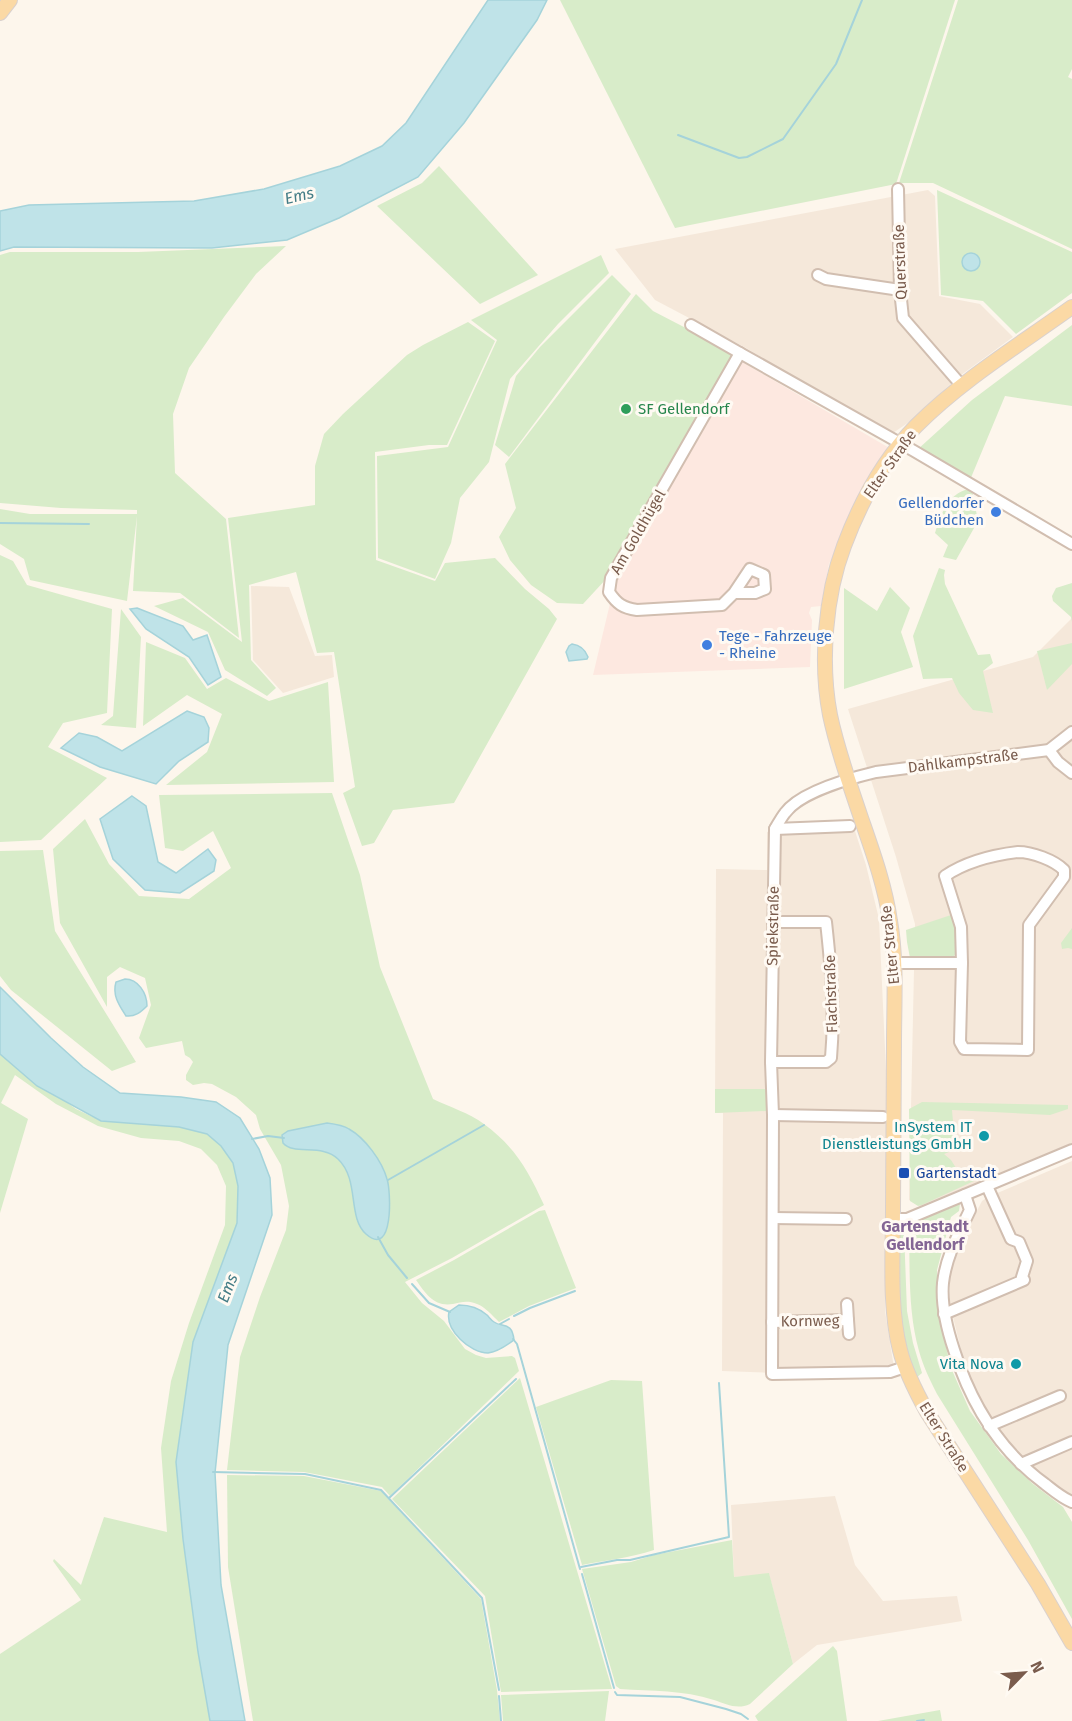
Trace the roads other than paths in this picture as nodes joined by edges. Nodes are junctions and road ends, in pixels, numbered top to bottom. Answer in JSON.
{"nodes":[{"id":1,"x":10,"y":0,"type":"edge"},
{"id":2,"x":0,"y":13,"type":"edge"},
{"id":3,"x":898,"y":189,"type":"dead end"},
{"id":4,"x":818,"y":275,"type":"dead end"},
{"id":5,"x":900,"y":290,"type":"junction"},
{"id":6,"x":1072,"y":307,"type":"edge"},
{"id":7,"x":691,"y":325,"type":"dead end"},
{"id":8,"x":740,"y":353,"type":"junction"},
{"id":9,"x":962,"y":386,"type":"junction"},
{"id":10,"x":901,"y":444,"type":"junction"},
{"id":11,"x":1072,"y":544,"type":"edge"},
{"id":12,"x":734,"y":593,"type":"dead end"},
{"id":13,"x":1072,"y":732,"type":"edge"},
{"id":14,"x":1049,"y":750,"type":"junction"},
{"id":15,"x":1072,"y":773,"type":"edge"},
{"id":16,"x":848,"y":780,"type":"junction"},
{"id":17,"x":850,"y":826,"type":"dead end"},
{"id":18,"x":775,"y":829,"type":"junction"},
{"id":19,"x":773,"y":922,"type":"junction"},
{"id":20,"x":894,"y":963,"type":"junction"},
{"id":21,"x":962,"y":963,"type":"junction"},
{"id":22,"x":771,"y":1062,"type":"junction"},
{"id":23,"x":772,"y":1115,"type":"junction"},
{"id":24,"x":883,"y":1117,"type":"dead end"},
{"id":25,"x":1072,"y":1150,"type":"edge"},
{"id":26,"x":987,"y":1186,"type":"junction"},
{"id":27,"x":964,"y":1195,"type":"junction"},
{"id":28,"x":772,"y":1218,"type":"junction"},
{"id":29,"x":846,"y":1219,"type":"dead end"},
{"id":30,"x":893,"y":1219,"type":"junction"},
{"id":31,"x":847,"y":1304,"type":"dead end"},
{"id":32,"x":944,"y":1314,"type":"junction"},
{"id":33,"x":848,"y":1320,"type":"junction"},
{"id":34,"x":772,"y":1322,"type":"junction"},
{"id":35,"x":849,"y":1334,"type":"dead end"},
{"id":36,"x":905,"y":1367,"type":"junction"},
{"id":37,"x":1060,"y":1395,"type":"dead end"},
{"id":38,"x":989,"y":1426,"type":"junction"},
{"id":39,"x":1072,"y":1443,"type":"edge"},
{"id":40,"x":1021,"y":1464,"type":"junction"},
{"id":41,"x":1072,"y":1502,"type":"edge"},
{"id":42,"x":1072,"y":1643,"type":"edge"}],
"edges":[{"from":1,"to":2,"type":"main road"},
{"from":3,"to":5,"type":"street","name":"Querstraße"},
{"from":4,"to":5,"type":"street"},
{"from":5,"to":9,"type":"street","name":"Querstraße"},
{"from":6,"to":9,"type":"main road","name":"Elter Straße"},
{"from":7,"to":8,"type":"street"},
{"from":8,"to":10,"type":"street"},
{"from":8,"to":12,"type":"street","name":"Am Goldhügel"},
{"from":9,"to":10,"type":"main road","name":"Elter Straße"},
{"from":10,"to":11,"type":"street"},
{"from":10,"to":16,"type":"main road","name":"Elter Straße"},
{"from":13,"to":14,"type":"street"},
{"from":14,"to":15,"type":"street"},
{"from":14,"to":16,"type":"street","name":"Dahlkampstraße"},
{"from":16,"to":18,"type":"street"},
{"from":16,"to":20,"type":"main road","name":"Elter Straße"},
{"from":17,"to":18,"type":"street"},
{"from":18,"to":19,"type":"street","name":"Spiekstraße"},
{"from":19,"to":22,"type":"street","name":"Spiekstraße"},
{"from":19,"to":22,"type":"street","name":"Flachstraße"},
{"from":20,"to":21,"type":"street"},
{"from":20,"to":30,"type":"main road","name":"Elter Straße"},
{"from":21,"to":21,"type":"street"},
{"from":22,"to":23,"type":"street","name":"Spiekstraße"},
{"from":23,"to":24,"type":"street"},
{"from":23,"to":28,"type":"street","name":"Spiekstraße"},
{"from":25,"to":26,"type":"street"},
{"from":26,"to":27,"type":"street"},
{"from":26,"to":32,"type":"street"},
{"from":27,"to":30,"type":"street"},
{"from":27,"to":32,"type":"street"},
{"from":28,"to":29,"type":"street"},
{"from":28,"to":34,"type":"street","name":"Spiekstraße"},
{"from":30,"to":36,"type":"main road","name":"Elter Straße"},
{"from":31,"to":33,"type":"street","name":"Kornweg"},
{"from":32,"to":38,"type":"street"},
{"from":33,"to":34,"type":"street","name":"Kornweg"},
{"from":33,"to":35,"type":"street","name":"Kornweg"},
{"from":34,"to":36,"type":"street","name":"Spiekstraße"},
{"from":36,"to":42,"type":"main road","name":"Elter Straße"},
{"from":37,"to":38,"type":"street"},
{"from":38,"to":40,"type":"street"},
{"from":39,"to":40,"type":"street"},
{"from":40,"to":41,"type":"street"}]}
